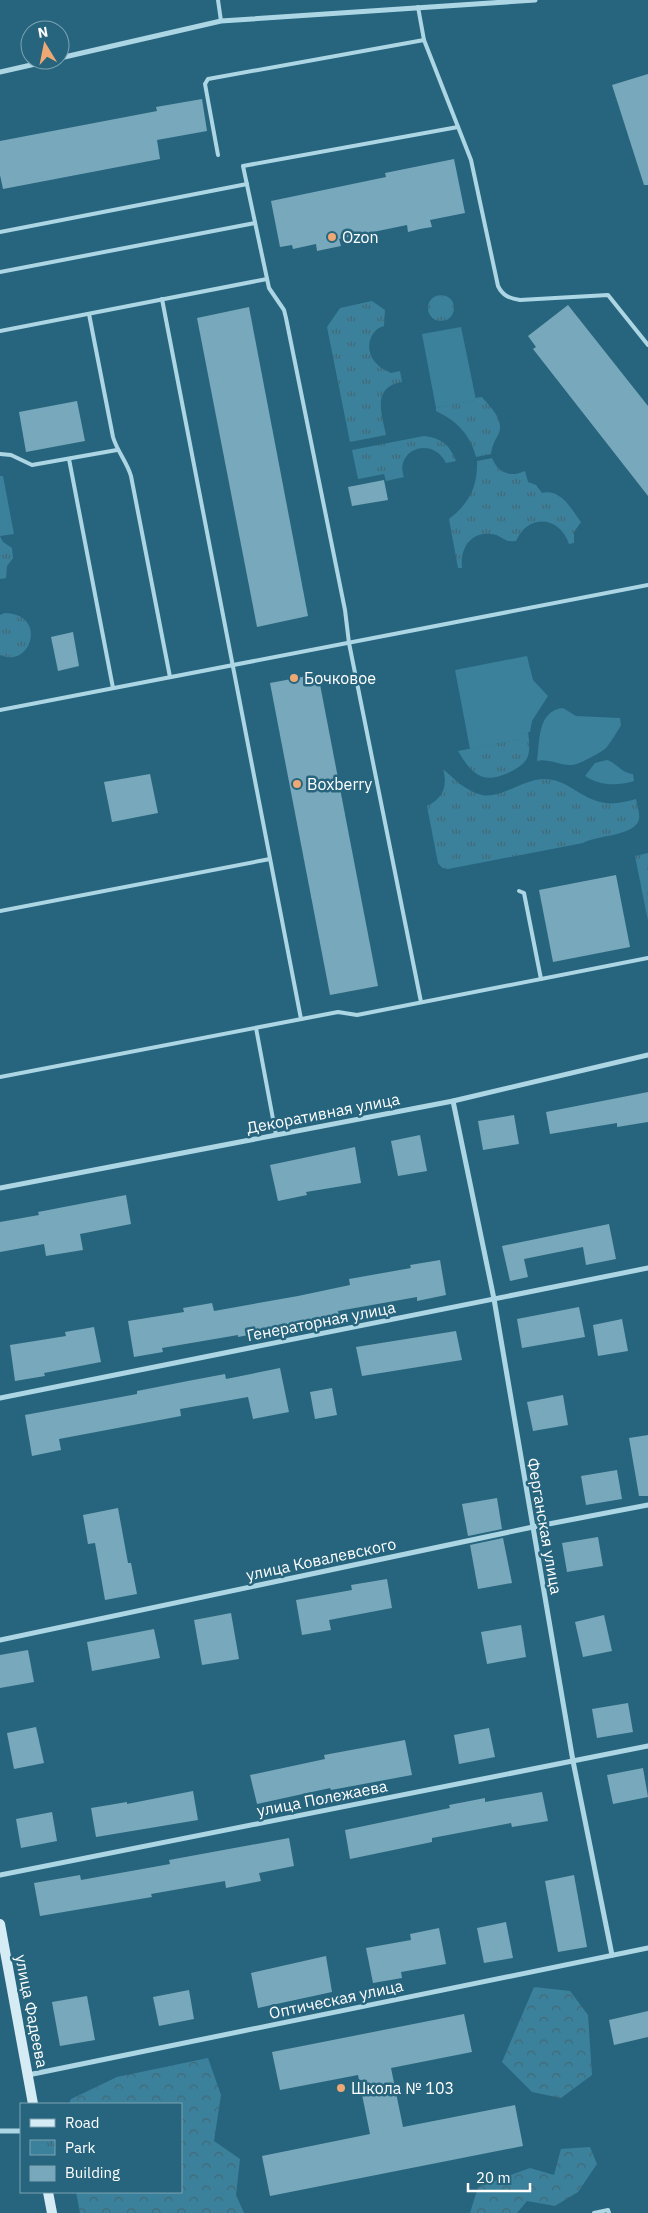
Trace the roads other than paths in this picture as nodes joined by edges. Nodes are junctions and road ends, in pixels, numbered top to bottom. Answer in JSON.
{"nodes":[{"id":1,"x":218,"y":0,"type":"edge"},
{"id":2,"x":535,"y":0,"type":"edge"},
{"id":3,"x":418,"y":7,"type":"junction"},
{"id":4,"x":221,"y":21,"type":"junction"},
{"id":5,"x":424,"y":40,"type":"junction"},
{"id":6,"x":70,"y":56,"type":"edge"},
{"id":7,"x":20,"y":67,"type":"edge"},
{"id":8,"x":0,"y":72,"type":"edge"},
{"id":9,"x":458,"y":127,"type":"junction"},
{"id":10,"x":218,"y":155,"type":"dead end"},
{"id":11,"x":247,"y":184,"type":"junction"},
{"id":12,"x":255,"y":223,"type":"junction"},
{"id":13,"x":0,"y":232,"type":"edge"},
{"id":14,"x":0,"y":272,"type":"edge"},
{"id":15,"x":267,"y":279,"type":"junction"},
{"id":16,"x":162,"y":299,"type":"junction"},
{"id":17,"x":89,"y":314,"type":"junction"},
{"id":18,"x":0,"y":331,"type":"edge"},
{"id":19,"x":648,"y":345,"type":"edge"},
{"id":20,"x":117,"y":450,"type":"junction"},
{"id":21,"x":0,"y":454,"type":"edge"},
{"id":22,"x":69,"y":459,"type":"junction"},
{"id":23,"x":648,"y":585,"type":"edge"},
{"id":24,"x":349,"y":643,"type":"junction"},
{"id":25,"x":233,"y":665,"type":"junction"},
{"id":26,"x":170,"y":677,"type":"junction"},
{"id":27,"x":113,"y":688,"type":"junction"},
{"id":28,"x":0,"y":710,"type":"edge"},
{"id":29,"x":270,"y":859,"type":"junction"},
{"id":30,"x":519,"y":891,"type":"dead end"},
{"id":31,"x":0,"y":911,"type":"edge"},
{"id":32,"x":648,"y":958,"type":"edge"},
{"id":33,"x":541,"y":979,"type":"junction"},
{"id":34,"x":421,"y":1002,"type":"junction"},
{"id":35,"x":301,"y":1019,"type":"junction"},
{"id":36,"x":256,"y":1028,"type":"junction"},
{"id":37,"x":648,"y":1055,"type":"edge"},
{"id":38,"x":0,"y":1077,"type":"edge"},
{"id":39,"x":453,"y":1101,"type":"junction"},
{"id":40,"x":276,"y":1135,"type":"junction"},
{"id":41,"x":0,"y":1188,"type":"edge"},
{"id":42,"x":648,"y":1268,"type":"edge"},
{"id":43,"x":494,"y":1299,"type":"junction"},
{"id":44,"x":0,"y":1398,"type":"edge"},
{"id":45,"x":648,"y":1505,"type":"edge"},
{"id":46,"x":533,"y":1527,"type":"junction"},
{"id":47,"x":0,"y":1640,"type":"edge"},
{"id":48,"x":648,"y":1746,"type":"edge"},
{"id":49,"x":573,"y":1761,"type":"junction"},
{"id":50,"x":0,"y":1875,"type":"edge"},
{"id":51,"x":0,"y":1924,"type":"edge"},
{"id":52,"x":648,"y":1948,"type":"edge"},
{"id":53,"x":612,"y":1955,"type":"junction"},
{"id":54,"x":28,"y":2075,"type":"junction"},
{"id":55,"x":33,"y":2103,"type":"edge"},
{"id":56,"x":0,"y":2131,"type":"edge"},
{"id":57,"x":20,"y":2131,"type":"edge"},
{"id":58,"x":48,"y":2193,"type":"edge"},
{"id":59,"x":52,"y":2213,"type":"edge"},
{"id":60,"x":594,"y":2213,"type":"edge"},
{"id":61,"x":609,"y":2213,"type":"edge"}],
"edges":[{"from":1,"to":4,"type":"lane"},
{"from":2,"to":3,"type":"street"},
{"from":3,"to":4,"type":"street"},
{"from":3,"to":5,"type":"lane"},
{"from":4,"to":6,"type":"street"},
{"from":5,"to":9,"type":"lane"},
{"from":5,"to":10,"type":"lane"},
{"from":7,"to":8,"type":"street"},
{"from":9,"to":11,"type":"lane"},
{"from":9,"to":19,"type":"lane"},
{"from":11,"to":12,"type":"lane"},
{"from":11,"to":13,"type":"lane"},
{"from":12,"to":14,"type":"lane"},
{"from":12,"to":15,"type":"lane"},
{"from":15,"to":16,"type":"lane"},
{"from":15,"to":24,"type":"lane"},
{"from":16,"to":17,"type":"lane"},
{"from":16,"to":25,"type":"lane"},
{"from":17,"to":18,"type":"lane"},
{"from":17,"to":20,"type":"lane"},
{"from":20,"to":22,"type":"lane"},
{"from":20,"to":26,"type":"lane"},
{"from":21,"to":22,"type":"lane"},
{"from":22,"to":27,"type":"lane"},
{"from":23,"to":24,"type":"lane"},
{"from":24,"to":25,"type":"lane"},
{"from":24,"to":34,"type":"lane"},
{"from":25,"to":26,"type":"lane"},
{"from":25,"to":29,"type":"lane"},
{"from":26,"to":27,"type":"lane"},
{"from":27,"to":28,"type":"lane"},
{"from":29,"to":31,"type":"lane"},
{"from":29,"to":35,"type":"lane"},
{"from":30,"to":33,"type":"lane"},
{"from":32,"to":33,"type":"lane"},
{"from":33,"to":34,"type":"lane"},
{"from":34,"to":35,"type":"lane"},
{"from":35,"to":36,"type":"lane"},
{"from":36,"to":38,"type":"lane"},
{"from":36,"to":40,"type":"lane"},
{"from":37,"to":39,"type":"street","name":"Декоративная улица"},
{"from":39,"to":40,"type":"street","name":"Декоративная улица"},
{"from":39,"to":43,"type":"street","name":"Ферганская улица"},
{"from":40,"to":41,"type":"street","name":"Декоративная улица"},
{"from":42,"to":43,"type":"street","name":"Генераторная улица"},
{"from":43,"to":44,"type":"street","name":"Генераторная улица"},
{"from":43,"to":46,"type":"street","name":"Ферганская улица"},
{"from":45,"to":46,"type":"street","name":"улица Ковалевского"},
{"from":46,"to":47,"type":"street","name":"улица Ковалевского"},
{"from":46,"to":49,"type":"street","name":"Ферганская улица"},
{"from":48,"to":49,"type":"street","name":"улица Полежаева"},
{"from":49,"to":50,"type":"street","name":"улица Полежаева"},
{"from":49,"to":53,"type":"street","name":"Ферганская улица"},
{"from":51,"to":54,"type":"street","name":"улица Фадеева"},
{"from":52,"to":53,"type":"street","name":"Оптическая улица"},
{"from":53,"to":54,"type":"street","name":"Оптическая улица"},
{"from":54,"to":55,"type":"street","name":"улица Фадеева"},
{"from":56,"to":57,"type":"street"},
{"from":58,"to":59,"type":"street"},
{"from":60,"to":61,"type":"lane"}]}
